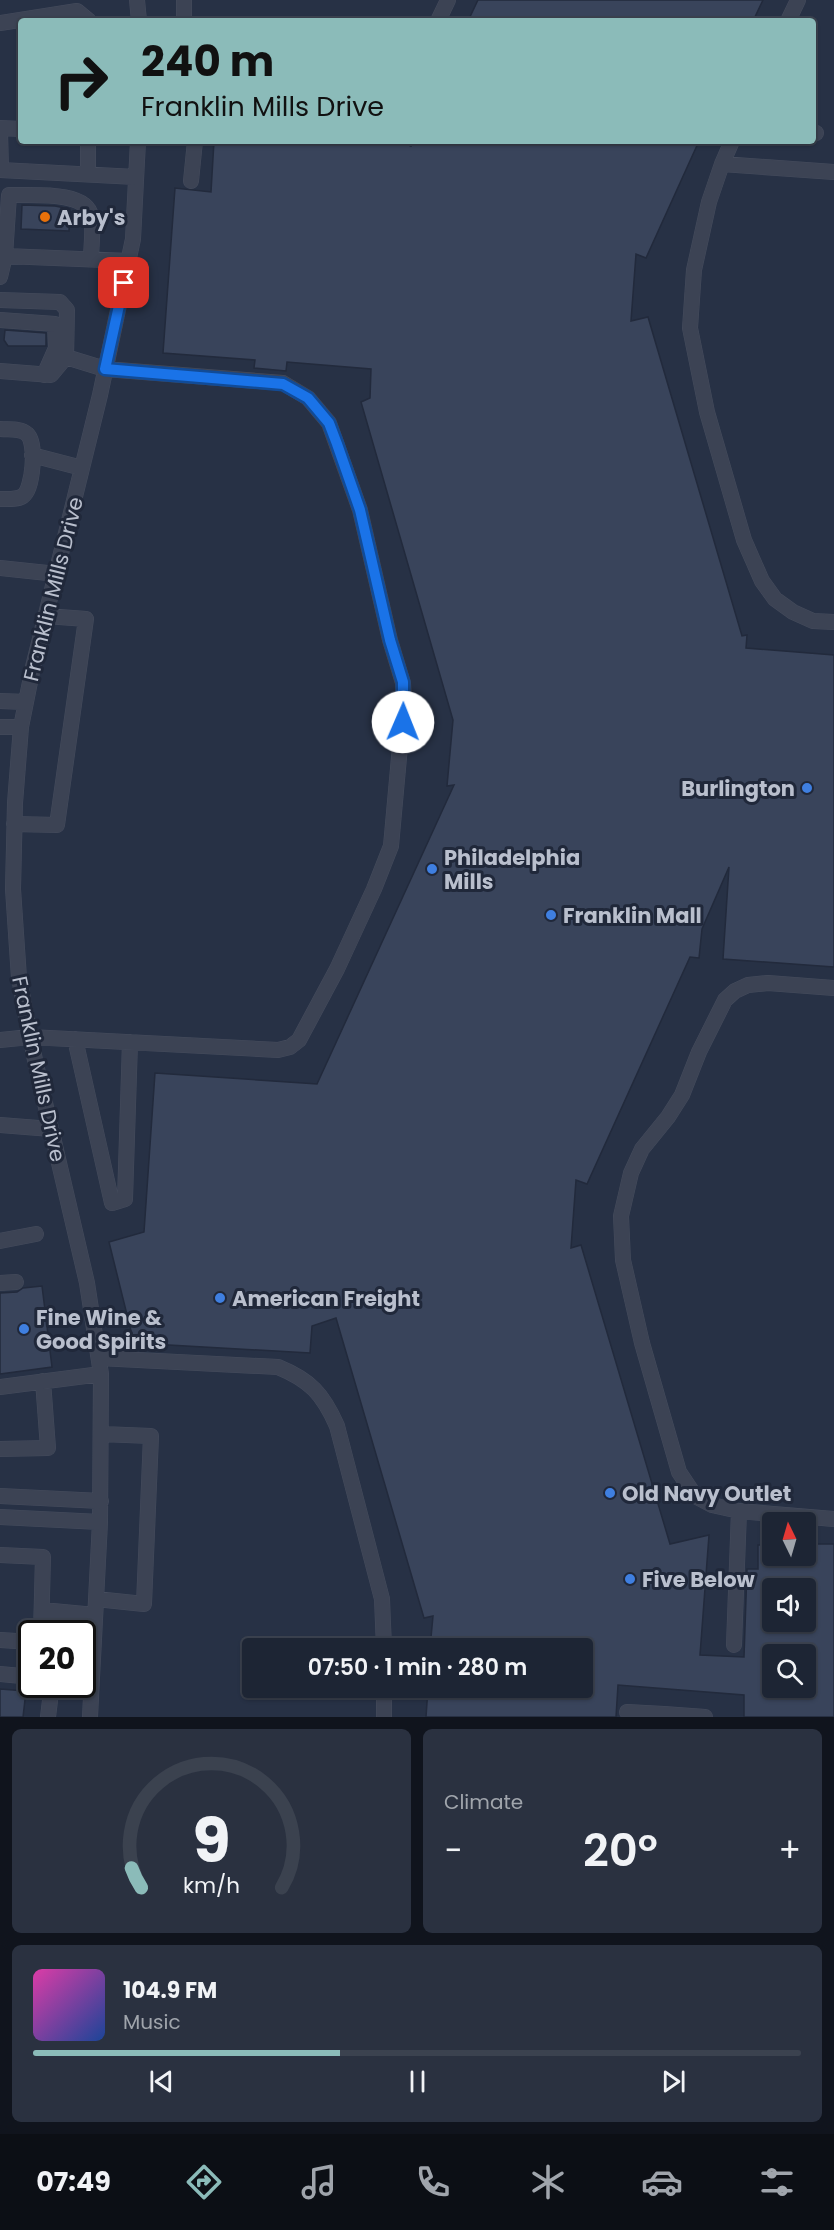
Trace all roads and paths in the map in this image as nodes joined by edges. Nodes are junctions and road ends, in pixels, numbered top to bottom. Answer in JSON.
{"nodes":[{"id":1,"x":137,"y":0,"type":"edge"},
{"id":2,"x":184,"y":0,"type":"edge"},
{"id":3,"x":448,"y":0,"type":"edge"},
{"id":4,"x":798,"y":0,"type":"edge"},
{"id":5,"x":32,"y":18,"type":"edge"},
{"id":6,"x":85,"y":18,"type":"edge"},
{"id":7,"x":139,"y":18,"type":"edge"},
{"id":8,"x":184,"y":18,"type":"edge"},
{"id":9,"x":439,"y":18,"type":"edge"},
{"id":10,"x":789,"y":18,"type":"edge"},
{"id":11,"x":18,"y":20,"type":"edge"},
{"id":12,"x":0,"y":23,"type":"edge"},
{"id":13,"x":0,"y":129,"type":"edge"},
{"id":14,"x":18,"y":129,"type":"edge"},
{"id":15,"x":88,"y":144,"type":"edge"},
{"id":16,"x":138,"y":144,"type":"edge"},
{"id":17,"x":195,"y":144,"type":"edge"},
{"id":18,"x":731,"y":144,"type":"edge"},
{"id":19,"x":722,"y":164,"type":"junction"},
{"id":20,"x":1,"y":170,"type":"edge"},
{"id":21,"x":834,"y":172,"type":"edge"},
{"id":22,"x":87,"y":174,"type":"junction"},
{"id":23,"x":136,"y":177,"type":"junction"},
{"id":24,"x":191,"y":181,"type":"dead end"},
{"id":25,"x":5,"y":256,"type":"junction"},
{"id":26,"x":91,"y":259,"type":"junction"},
{"id":27,"x":129,"y":261,"type":"junction"},
{"id":28,"x":0,"y":277,"type":"edge"},
{"id":29,"x":0,"y":300,"type":"edge"},
{"id":30,"x":0,"y":320,"type":"edge"},
{"id":31,"x":66,"y":357,"type":"junction"},
{"id":32,"x":105,"y":369,"type":"junction"},
{"id":33,"x":0,"y":371,"type":"edge"},
{"id":34,"x":44,"y":375,"type":"junction"},
{"id":35,"x":0,"y":429,"type":"edge"},
{"id":36,"x":32,"y":455,"type":"junction"},
{"id":37,"x":82,"y":468,"type":"junction"},
{"id":38,"x":0,"y":499,"type":"edge"},
{"id":39,"x":0,"y":568,"type":"edge"},
{"id":40,"x":57,"y":574,"type":"junction"},
{"id":41,"x":46,"y":616,"type":"junction"},
{"id":42,"x":834,"y":622,"type":"edge"},
{"id":43,"x":0,"y":702,"type":"edge"},
{"id":44,"x":26,"y":702,"type":"junction"},
{"id":45,"x":0,"y":727,"type":"edge"},
{"id":46,"x":21,"y":727,"type":"junction"},
{"id":47,"x":14,"y":824,"type":"junction"},
{"id":48,"x":7,"y":848,"type":"edge"},
{"id":49,"x":7,"y":921,"type":"edge"},
{"id":50,"x":834,"y":988,"type":"edge"},
{"id":51,"x":30,"y":1037,"type":"junction"},
{"id":52,"x":75,"y":1039,"type":"junction"},
{"id":53,"x":0,"y":1040,"type":"edge"},
{"id":54,"x":130,"y":1042,"type":"junction"},
{"id":55,"x":0,"y":1125,"type":"edge"},
{"id":56,"x":51,"y":1129,"type":"junction"},
{"id":57,"x":36,"y":1234,"type":"dead end"},
{"id":58,"x":0,"y":1241,"type":"edge"},
{"id":59,"x":99,"y":1358,"type":"junction"},
{"id":60,"x":101,"y":1374,"type":"junction"},
{"id":61,"x":43,"y":1381,"type":"junction"},
{"id":62,"x":0,"y":1387,"type":"edge"},
{"id":63,"x":101,"y":1434,"type":"junction"},
{"id":64,"x":0,"y":1449,"type":"edge"},
{"id":65,"x":0,"y":1496,"type":"edge"},
{"id":66,"x":101,"y":1501,"type":"junction"},
{"id":67,"x":739,"y":1511,"type":"junction"},
{"id":68,"x":0,"y":1517,"type":"edge"},
{"id":69,"x":834,"y":1519,"type":"edge"},
{"id":70,"x":100,"y":1522,"type":"junction"},
{"id":71,"x":0,"y":1555,"type":"edge"},
{"id":72,"x":96,"y":1599,"type":"junction"},
{"id":73,"x":42,"y":1610,"type":"junction"},
{"id":74,"x":95,"y":1615,"type":"junction"},
{"id":75,"x":42,"y":1620,"type":"edge"},
{"id":76,"x":94,"y":1620,"type":"edge"},
{"id":77,"x":384,"y":1638,"type":"edge"},
{"id":78,"x":0,"y":1640,"type":"edge"},
{"id":79,"x":18,"y":1641,"type":"edge"},
{"id":80,"x":734,"y":1645,"type":"dead end"},
{"id":81,"x":0,"y":1674,"type":"edge"},
{"id":82,"x":18,"y":1676,"type":"edge"},
{"id":83,"x":50,"y":1698,"type":"edge"},
{"id":84,"x":88,"y":1698,"type":"edge"},
{"id":85,"x":384,"y":1698,"type":"edge"},
{"id":86,"x":627,"y":1712,"type":"dead end"},
{"id":87,"x":664,"y":1715,"type":"edge"},
{"id":88,"x":48,"y":1717,"type":"edge"},
{"id":89,"x":90,"y":1717,"type":"edge"},
{"id":90,"x":384,"y":1717,"type":"edge"},
{"id":91,"x":705,"y":1717,"type":"edge"}],
"edges":[{"from":1,"to":7,"type":"street"},
{"from":2,"to":8,"type":"street"},
{"from":3,"to":9,"type":"street"},
{"from":4,"to":10,"type":"street"},
{"from":5,"to":6,"type":"street"},
{"from":11,"to":12,"type":"street"},
{"from":13,"to":14,"type":"street"},
{"from":13,"to":20,"type":"street"},
{"from":15,"to":22,"type":"street"},
{"from":16,"to":23,"type":"street","name":"Franklin Mills Drive"},
{"from":17,"to":24,"type":"street"},
{"from":18,"to":19,"type":"street"},
{"from":19,"to":21,"type":"street"},
{"from":19,"to":42,"type":"street"},
{"from":20,"to":22,"type":"street"},
{"from":22,"to":23,"type":"street"},
{"from":23,"to":27,"type":"street","name":"Franklin Mills Drive"},
{"from":25,"to":26,"type":"street"},
{"from":25,"to":26,"type":"street"},
{"from":25,"to":28,"type":"street"},
{"from":26,"to":27,"type":"street"},
{"from":27,"to":32,"type":"street","name":"Franklin Mills Drive"},
{"from":29,"to":31,"type":"street"},
{"from":30,"to":34,"type":"street"},
{"from":31,"to":32,"type":"street"},
{"from":31,"to":34,"type":"street"},
{"from":32,"to":37,"type":"street","name":"Franklin Mills Drive"},
{"from":32,"to":54,"type":"street"},
{"from":33,"to":34,"type":"street"},
{"from":35,"to":36,"type":"street"},
{"from":36,"to":37,"type":"street"},
{"from":36,"to":38,"type":"street"},
{"from":37,"to":40,"type":"street","name":"Franklin Mills Drive"},
{"from":39,"to":40,"type":"street"},
{"from":40,"to":41,"type":"street","name":"Franklin Mills Drive"},
{"from":41,"to":44,"type":"street","name":"Franklin Mills Drive"},
{"from":41,"to":47,"type":"street"},
{"from":43,"to":44,"type":"street"},
{"from":44,"to":46,"type":"street","name":"Franklin Mills Drive"},
{"from":45,"to":46,"type":"street"},
{"from":46,"to":47,"type":"street","name":"Franklin Mills Drive"},
{"from":47,"to":48,"type":"street","name":"Franklin Mills Drive"},
{"from":48,"to":49,"type":"street","name":"Franklin Mills Drive"},
{"from":49,"to":51,"type":"street","name":"Franklin Mills Drive"},
{"from":50,"to":67,"type":"street"},
{"from":51,"to":52,"type":"street"},
{"from":51,"to":53,"type":"street"},
{"from":51,"to":56,"type":"street","name":"Franklin Mills Drive"},
{"from":52,"to":54,"type":"street"},
{"from":52,"to":54,"type":"street"},
{"from":55,"to":56,"type":"street"},
{"from":56,"to":59,"type":"street","name":"Franklin Mills Drive"},
{"from":57,"to":58,"type":"street"},
{"from":59,"to":60,"type":"street","name":"Franklin Mills Drive"},
{"from":59,"to":77,"type":"street"},
{"from":60,"to":61,"type":"street"},
{"from":60,"to":63,"type":"street","name":"Franklin Mills Drive"},
{"from":61,"to":62,"type":"street"},
{"from":61,"to":64,"type":"street"},
{"from":63,"to":66,"type":"street","name":"Franklin Mills Drive"},
{"from":63,"to":72,"type":"street"},
{"from":65,"to":66,"type":"street"},
{"from":66,"to":70,"type":"street","name":"Franklin Mills Drive"},
{"from":67,"to":69,"type":"street"},
{"from":67,"to":80,"type":"street"},
{"from":68,"to":70,"type":"street"},
{"from":70,"to":72,"type":"street","name":"Franklin Mills Drive"},
{"from":71,"to":73,"type":"street"},
{"from":72,"to":74,"type":"street","name":"Franklin Mills Drive"},
{"from":73,"to":74,"type":"street"},
{"from":73,"to":75,"type":"street"},
{"from":74,"to":76,"type":"street","name":"Franklin Mills Drive"},
{"from":78,"to":79,"type":"street"},
{"from":81,"to":82,"type":"street"},
{"from":83,"to":88,"type":"street"},
{"from":84,"to":89,"type":"street","name":"Franklin Mills Drive"},
{"from":85,"to":90,"type":"street"},
{"from":86,"to":87,"type":"street"},
{"from":87,"to":91,"type":"street"}]}
